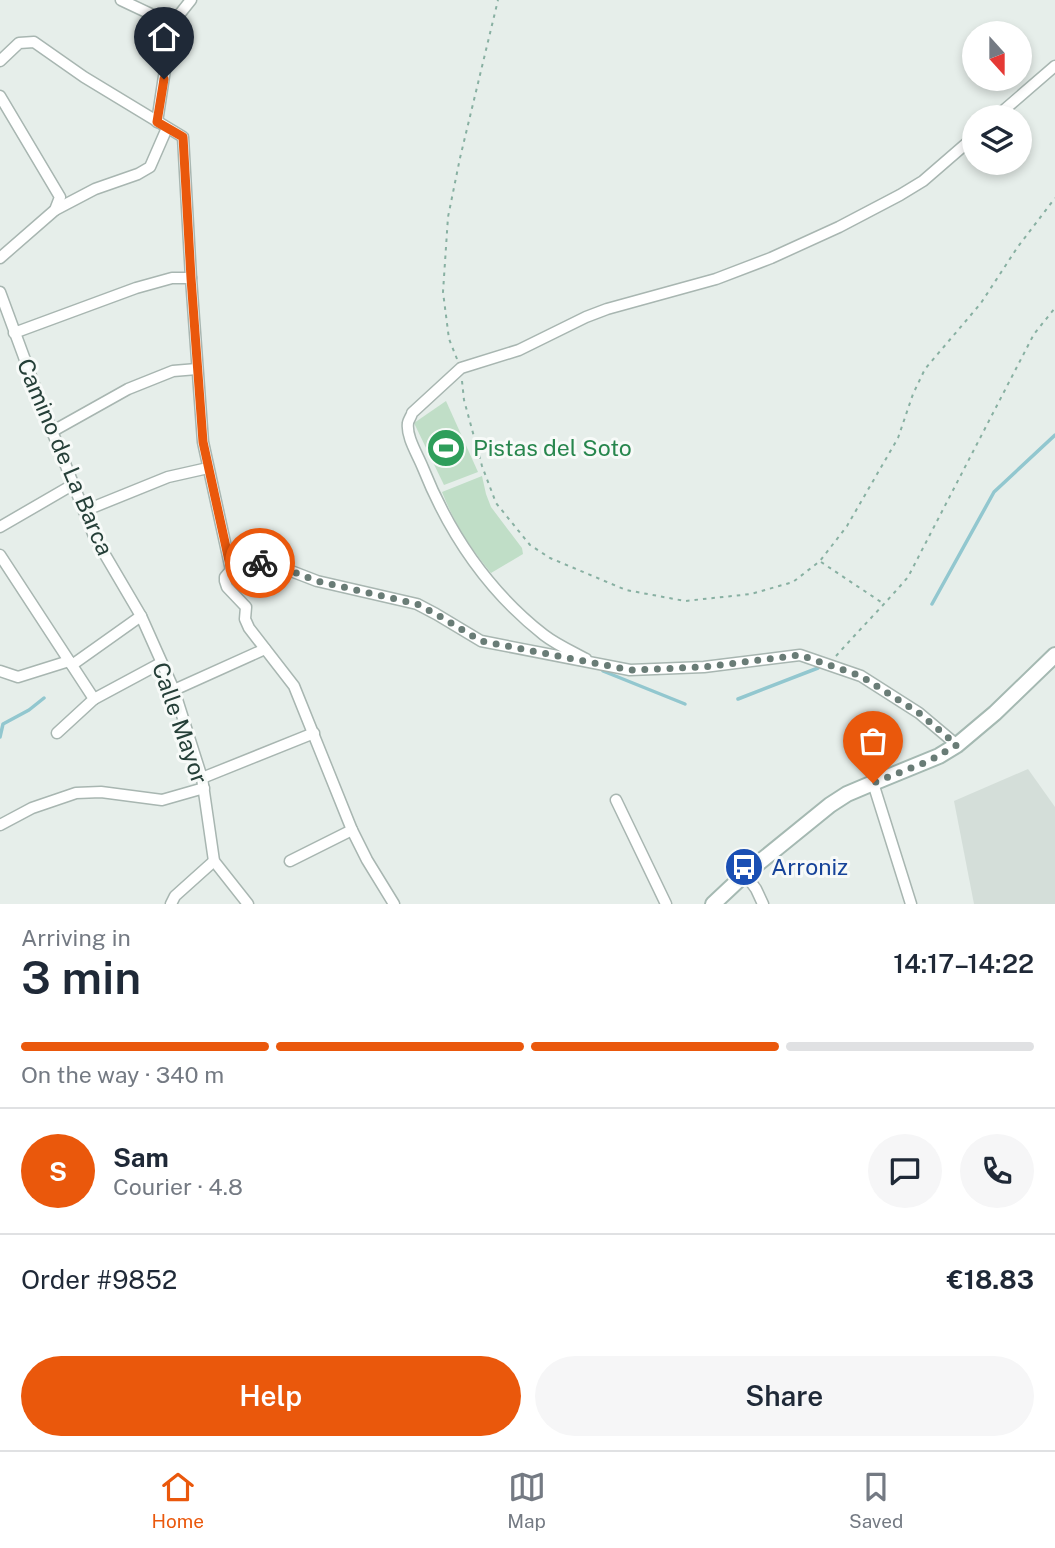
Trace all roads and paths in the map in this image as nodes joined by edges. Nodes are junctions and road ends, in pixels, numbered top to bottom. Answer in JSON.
{"nodes":[{"id":1,"x":121,"y":0,"type":"edge"},
{"id":2,"x":191,"y":0,"type":"edge"},
{"id":3,"x":498,"y":0,"type":"edge"},
{"id":4,"x":143,"y":5,"type":"edge"},
{"id":5,"x":174,"y":25,"type":"junction"},
{"id":6,"x":0,"y":61,"type":"edge"},
{"id":7,"x":1055,"y":66,"type":"edge"},
{"id":8,"x":0,"y":96,"type":"edge"},
{"id":9,"x":1010,"y":105,"type":"edge"},
{"id":10,"x":157,"y":122,"type":"junction"},
{"id":11,"x":167,"y":128,"type":"junction"},
{"id":12,"x":962,"y":147,"type":"edge"},
{"id":13,"x":1055,"y":198,"type":"edge"},
{"id":14,"x":55,"y":210,"type":"junction"},
{"id":15,"x":0,"y":258,"type":"edge"},
{"id":16,"x":191,"y":278,"type":"junction"},
{"id":17,"x":0,"y":292,"type":"edge"},
{"id":18,"x":1055,"y":309,"type":"edge"},
{"id":19,"x":14,"y":332,"type":"junction"},
{"id":20,"x":461,"y":368,"type":"junction"},
{"id":21,"x":197,"y":369,"type":"junction"},
{"id":22,"x":52,"y":431,"type":"junction"},
{"id":23,"x":208,"y":468,"type":"junction"},
{"id":24,"x":74,"y":484,"type":"junction"},
{"id":25,"x":84,"y":511,"type":"junction"},
{"id":26,"x":0,"y":527,"type":"edge"},
{"id":27,"x":0,"y":555,"type":"edge"},
{"id":28,"x":820,"y":561,"type":"junction"},
{"id":29,"x":231,"y":570,"type":"junction"},
{"id":30,"x":884,"y":605,"type":"junction"},
{"id":31,"x":141,"y":616,"type":"junction"},
{"id":32,"x":265,"y":649,"type":"junction"},
{"id":33,"x":1055,"y":655,"type":"edge"},
{"id":34,"x":70,"y":663,"type":"junction"},
{"id":35,"x":160,"y":663,"type":"junction"},
{"id":36,"x":594,"y":664,"type":"junction"},
{"id":37,"x":828,"y":665,"type":"junction"},
{"id":38,"x":0,"y":671,"type":"edge"},
{"id":39,"x":174,"y":690,"type":"junction"},
{"id":40,"x":94,"y":699,"type":"junction"},
{"id":41,"x":57,"y":733,"type":"dead end"},
{"id":42,"x":314,"y":733,"type":"junction"},
{"id":43,"x":957,"y":745,"type":"junction"},
{"id":44,"x":203,"y":783,"type":"junction"},
{"id":45,"x":873,"y":783,"type":"junction"},
{"id":46,"x":616,"y":800,"type":"dead end"},
{"id":47,"x":0,"y":825,"type":"edge"},
{"id":48,"x":352,"y":830,"type":"junction"},
{"id":49,"x":214,"y":861,"type":"junction"},
{"id":50,"x":290,"y":861,"type":"dead end"},
{"id":51,"x":744,"y":874,"type":"junction"},
{"id":52,"x":171,"y":904,"type":"edge"},
{"id":53,"x":248,"y":904,"type":"edge"},
{"id":54,"x":394,"y":904,"type":"edge"},
{"id":55,"x":666,"y":904,"type":"edge"},
{"id":56,"x":713,"y":904,"type":"edge"},
{"id":57,"x":763,"y":904,"type":"edge"},
{"id":58,"x":911,"y":904,"type":"edge"}],
"edges":[{"from":1,"to":4,"type":"street"},
{"from":2,"to":5,"type":"street"},
{"from":3,"to":20,"type":"path"},
{"from":4,"to":5,"type":"street"},
{"from":5,"to":10,"type":"street"},
{"from":6,"to":10,"type":"street"},
{"from":7,"to":9,"type":"street"},
{"from":8,"to":14,"type":"street"},
{"from":10,"to":11,"type":"street"},
{"from":11,"to":14,"type":"street"},
{"from":11,"to":16,"type":"street"},
{"from":12,"to":20,"type":"street"},
{"from":13,"to":28,"type":"path"},
{"from":14,"to":15,"type":"street"},
{"from":16,"to":19,"type":"street"},
{"from":16,"to":21,"type":"street"},
{"from":17,"to":19,"type":"street","name":"Camino de La Barca"},
{"from":18,"to":30,"type":"path"},
{"from":19,"to":22,"type":"street","name":"Camino de La Barca"},
{"from":20,"to":28,"type":"path"},
{"from":20,"to":36,"type":"street"},
{"from":21,"to":22,"type":"street"},
{"from":21,"to":23,"type":"street"},
{"from":22,"to":24,"type":"street","name":"Camino de La Barca"},
{"from":23,"to":25,"type":"street"},
{"from":23,"to":29,"type":"street"},
{"from":24,"to":25,"type":"street","name":"Camino de La Barca"},
{"from":24,"to":26,"type":"street"},
{"from":25,"to":31,"type":"street","name":"Camino de La Barca"},
{"from":27,"to":34,"type":"street"},
{"from":28,"to":30,"type":"path"},
{"from":29,"to":32,"type":"street"},
{"from":29,"to":36,"type":"street"},
{"from":30,"to":37,"type":"path"},
{"from":31,"to":34,"type":"street"},
{"from":31,"to":35,"type":"street","name":"Calle Mayor"},
{"from":32,"to":39,"type":"street"},
{"from":32,"to":42,"type":"street"},
{"from":33,"to":43,"type":"main road"},
{"from":34,"to":38,"type":"street"},
{"from":34,"to":40,"type":"street"},
{"from":35,"to":39,"type":"street","name":"Calle Mayor"},
{"from":35,"to":40,"type":"street"},
{"from":36,"to":37,"type":"street"},
{"from":37,"to":43,"type":"street"},
{"from":39,"to":44,"type":"street","name":"Calle Mayor"},
{"from":40,"to":41,"type":"street"},
{"from":42,"to":44,"type":"street"},
{"from":42,"to":48,"type":"street"},
{"from":43,"to":45,"type":"main road"},
{"from":44,"to":47,"type":"street"},
{"from":44,"to":49,"type":"street","name":"Calle Mayor"},
{"from":45,"to":51,"type":"main road"},
{"from":45,"to":58,"type":"street"},
{"from":46,"to":55,"type":"street"},
{"from":48,"to":50,"type":"street"},
{"from":48,"to":54,"type":"street"},
{"from":49,"to":52,"type":"street"},
{"from":49,"to":53,"type":"street"},
{"from":51,"to":56,"type":"main road"},
{"from":51,"to":57,"type":"street"}]}
